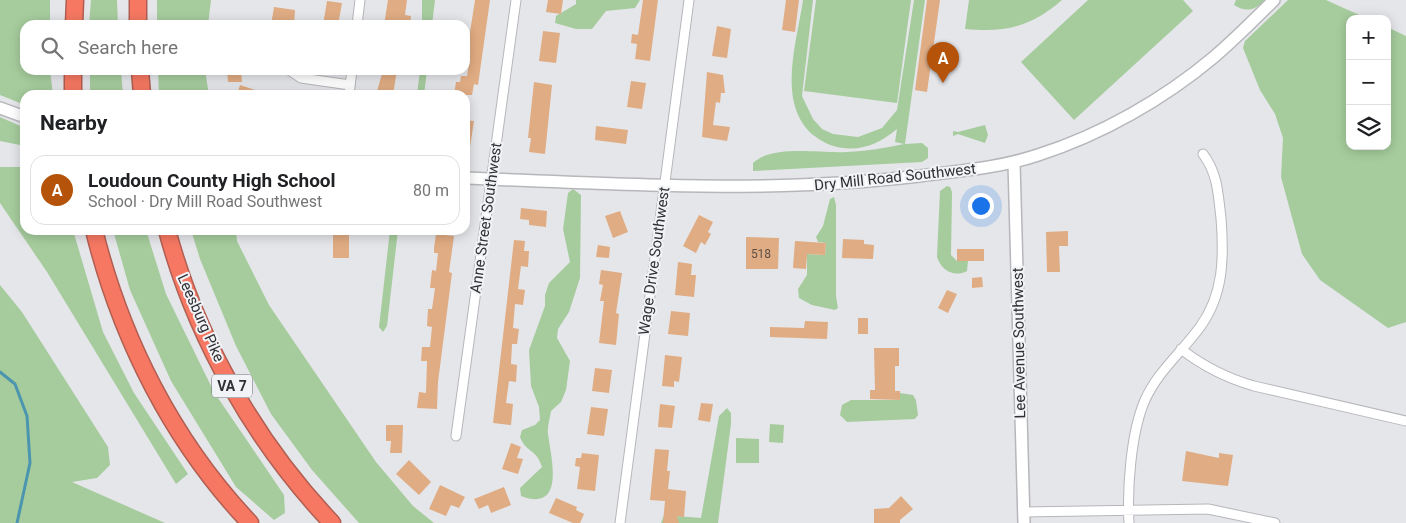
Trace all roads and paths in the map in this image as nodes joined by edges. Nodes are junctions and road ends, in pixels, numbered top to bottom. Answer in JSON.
{"nodes":[{"id":1,"x":75,"y":0,"type":"edge"},
{"id":2,"x":138,"y":0,"type":"edge"},
{"id":3,"x":360,"y":0,"type":"edge"},
{"id":4,"x":516,"y":0,"type":"edge"},
{"id":5,"x":690,"y":0,"type":"edge"},
{"id":6,"x":1274,"y":0,"type":"edge"},
{"id":7,"x":74,"y":20,"type":"edge"},
{"id":8,"x":138,"y":20,"type":"edge"},
{"id":9,"x":358,"y":20,"type":"edge"},
{"id":10,"x":73,"y":75,"type":"edge"},
{"id":11,"x":140,"y":75,"type":"edge"},
{"id":12,"x":296,"y":75,"type":"edge"},
{"id":13,"x":351,"y":75,"type":"edge"},
{"id":14,"x":350,"y":85,"type":"junction"},
{"id":15,"x":73,"y":90,"type":"edge"},
{"id":16,"x":142,"y":90,"type":"edge"},
{"id":17,"x":350,"y":90,"type":"edge"},
{"id":18,"x":0,"y":108,"type":"edge"},
{"id":19,"x":20,"y":116,"type":"edge"},
{"id":20,"x":1204,"y":154,"type":"dead end"},
{"id":21,"x":1014,"y":163,"type":"junction"},
{"id":22,"x":470,"y":178,"type":"edge"},
{"id":23,"x":492,"y":179,"type":"junction"},
{"id":24,"x":664,"y":184,"type":"junction"},
{"id":25,"x":96,"y":235,"type":"edge"},
{"id":26,"x":169,"y":235,"type":"edge"},
{"id":27,"x":1181,"y":349,"type":"junction"},
{"id":28,"x":1406,"y":420,"type":"edge"},
{"id":29,"x":456,"y":436,"type":"dead end"},
{"id":30,"x":1128,"y":511,"type":"junction"},
{"id":31,"x":1024,"y":518,"type":"edge"},
{"id":32,"x":250,"y":523,"type":"edge"},
{"id":33,"x":332,"y":523,"type":"edge"},
{"id":34,"x":620,"y":523,"type":"edge"},
{"id":35,"x":1129,"y":523,"type":"edge"},
{"id":36,"x":1275,"y":523,"type":"edge"}],
"edges":[{"from":1,"to":7,"type":"highway"},
{"from":2,"to":8,"type":"highway"},
{"from":3,"to":9,"type":"street"},
{"from":4,"to":23,"type":"street","name":"Anne Street Southwest"},
{"from":5,"to":24,"type":"street","name":"Wage Drive Southwest"},
{"from":6,"to":21,"type":"street","name":"Dry Mill Road Southwest"},
{"from":10,"to":15,"type":"highway"},
{"from":11,"to":16,"type":"highway"},
{"from":12,"to":14,"type":"street"},
{"from":13,"to":14,"type":"street"},
{"from":14,"to":17,"type":"street"},
{"from":18,"to":19,"type":"street"},
{"from":20,"to":27,"type":"street"},
{"from":21,"to":24,"type":"street","name":"Dry Mill Road Southwest"},
{"from":21,"to":31,"type":"street","name":"Lee Avenue Southwest"},
{"from":22,"to":23,"type":"street","name":"Dry Mill Road Southwest"},
{"from":23,"to":24,"type":"street","name":"Dry Mill Road Southwest"},
{"from":23,"to":29,"type":"street","name":"Anne Street Southwest"},
{"from":24,"to":34,"type":"street","name":"Wage Drive Southwest"},
{"from":25,"to":32,"type":"highway"},
{"from":26,"to":33,"type":"highway","name":"Leesburg Pike","number":"VA 7"},
{"from":27,"to":28,"type":"street"},
{"from":27,"to":30,"type":"street"},
{"from":30,"to":31,"type":"street"},
{"from":30,"to":35,"type":"street"},
{"from":30,"to":36,"type":"street"}]}
